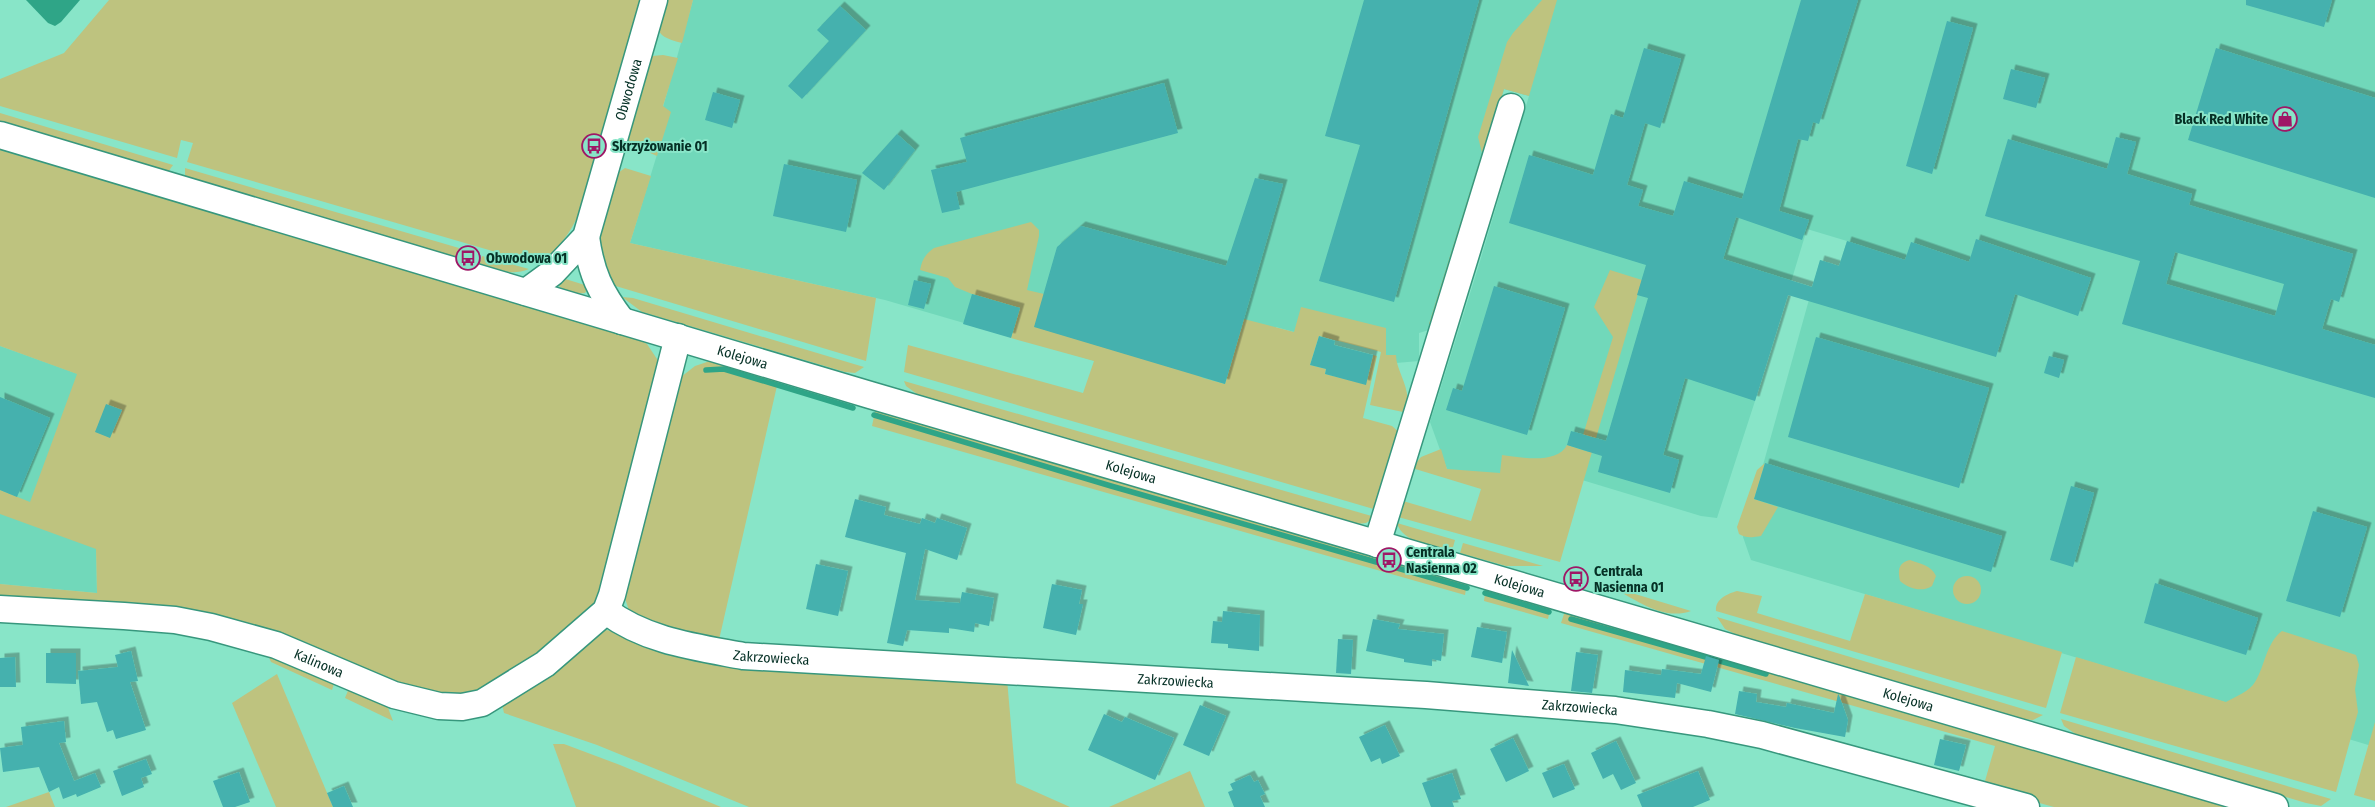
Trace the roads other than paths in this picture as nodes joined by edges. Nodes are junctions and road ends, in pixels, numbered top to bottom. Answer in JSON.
{"nodes":[{"id":1,"x":654,"y":0,"type":"edge"},
{"id":2,"x":1511,"y":107,"type":"dead end"},
{"id":3,"x":0,"y":135,"type":"edge"},
{"id":4,"x":586,"y":237,"type":"junction"},
{"id":5,"x":526,"y":292,"type":"junction"},
{"id":6,"x":622,"y":320,"type":"junction"},
{"id":7,"x":678,"y":337,"type":"junction"},
{"id":8,"x":1377,"y":544,"type":"junction"},
{"id":9,"x":0,"y":609,"type":"edge"},
{"id":10,"x":606,"y":612,"type":"junction"},
{"id":11,"x":2026,"y":807,"type":"edge"},
{"id":12,"x":2275,"y":807,"type":"edge"}],
"edges":[{"from":1,"to":4,"type":"street","name":"Obwodowa"},
{"from":2,"to":8,"type":"street"},
{"from":3,"to":5,"type":"street","name":"Kolejowa"},
{"from":4,"to":5,"type":"street","name":"Obwodowa"},
{"from":4,"to":6,"type":"street","name":"Obwodowa"},
{"from":5,"to":6,"type":"street","name":"Kolejowa"},
{"from":6,"to":7,"type":"street","name":"Kolejowa"},
{"from":7,"to":8,"type":"street","name":"Kolejowa"},
{"from":7,"to":10,"type":"street"},
{"from":8,"to":12,"type":"street","name":"Kolejowa"},
{"from":9,"to":10,"type":"street","name":"Kalinowa"},
{"from":10,"to":11,"type":"street","name":"Zakrzowiecka"}]}
